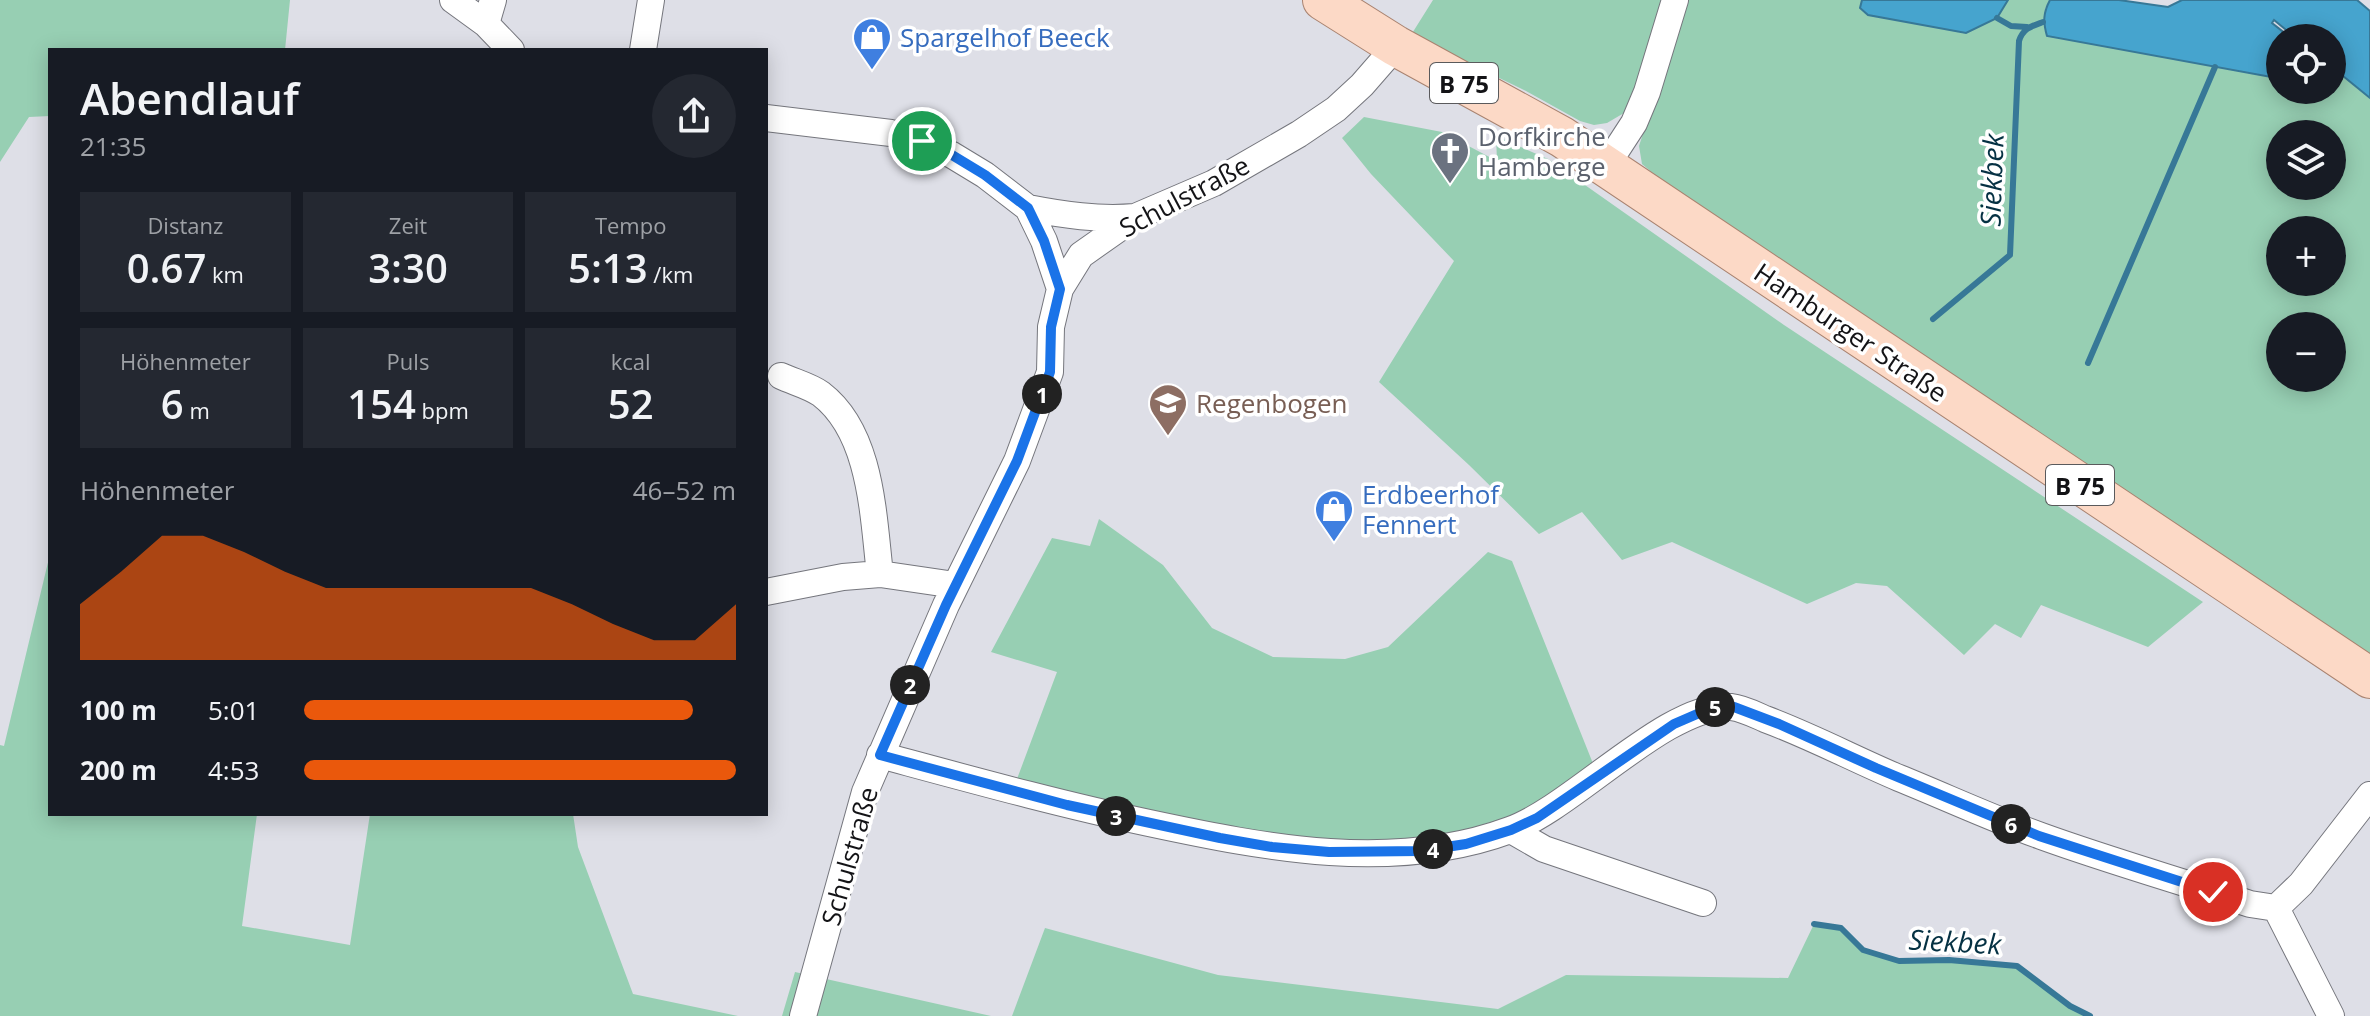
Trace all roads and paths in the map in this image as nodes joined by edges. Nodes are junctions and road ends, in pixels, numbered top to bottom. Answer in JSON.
{"nodes":[{"id":1,"x":453,"y":0,"type":"edge"},
{"id":2,"x":651,"y":0,"type":"edge"},
{"id":3,"x":1323,"y":0,"type":"edge"},
{"id":4,"x":1675,"y":0,"type":"edge"},
{"id":5,"x":490,"y":12,"type":"edge"},
{"id":6,"x":1396,"y":46,"type":"junction"},
{"id":7,"x":510,"y":48,"type":"edge"},
{"id":8,"x":643,"y":48,"type":"edge"},
{"id":9,"x":768,"y":118,"type":"edge"},
{"id":10,"x":1606,"y":166,"type":"junction"},
{"id":11,"x":1028,"y":208,"type":"junction"},
{"id":12,"x":1135,"y":217,"type":"junction"},
{"id":13,"x":1060,"y":289,"type":"junction"},
{"id":14,"x":781,"y":376,"type":"dead end"},
{"id":15,"x":880,"y":574,"type":"junction"},
{"id":16,"x":955,"y":585,"type":"junction"},
{"id":17,"x":768,"y":592,"type":"edge"},
{"id":18,"x":2370,"y":678,"type":"edge"},
{"id":19,"x":880,"y":755,"type":"junction"},
{"id":20,"x":2370,"y":795,"type":"edge"},
{"id":21,"x":1511,"y":830,"type":"junction"},
{"id":22,"x":1703,"y":903,"type":"dead end"},
{"id":23,"x":2276,"y":908,"type":"junction"},
{"id":24,"x":803,"y":1016,"type":"edge"},
{"id":25,"x":2331,"y":1016,"type":"edge"}],
"edges":[{"from":1,"to":5,"type":"street"},
{"from":2,"to":8,"type":"street"},
{"from":3,"to":6,"type":"main road","name":"Hamburger Straße","number":"B 75"},
{"from":4,"to":10,"type":"street"},
{"from":5,"to":7,"type":"street"},
{"from":6,"to":10,"type":"main road","name":"Hamburger Straße","number":"B 75"},
{"from":6,"to":12,"type":"street","name":"Schulstraße"},
{"from":9,"to":11,"type":"street"},
{"from":10,"to":18,"type":"main road","name":"Hamburger Straße","number":"B 75"},
{"from":11,"to":12,"type":"street"},
{"from":11,"to":13,"type":"street"},
{"from":12,"to":13,"type":"street","name":"Schulstraße"},
{"from":13,"to":16,"type":"street","name":"Schulstraße"},
{"from":14,"to":15,"type":"street"},
{"from":15,"to":16,"type":"street"},
{"from":15,"to":17,"type":"street"},
{"from":16,"to":19,"type":"street","name":"Schulstraße"},
{"from":19,"to":21,"type":"street"},
{"from":19,"to":24,"type":"street","name":"Schulstraße"},
{"from":20,"to":23,"type":"street"},
{"from":21,"to":22,"type":"street"},
{"from":21,"to":23,"type":"street"},
{"from":23,"to":25,"type":"street"}]}
